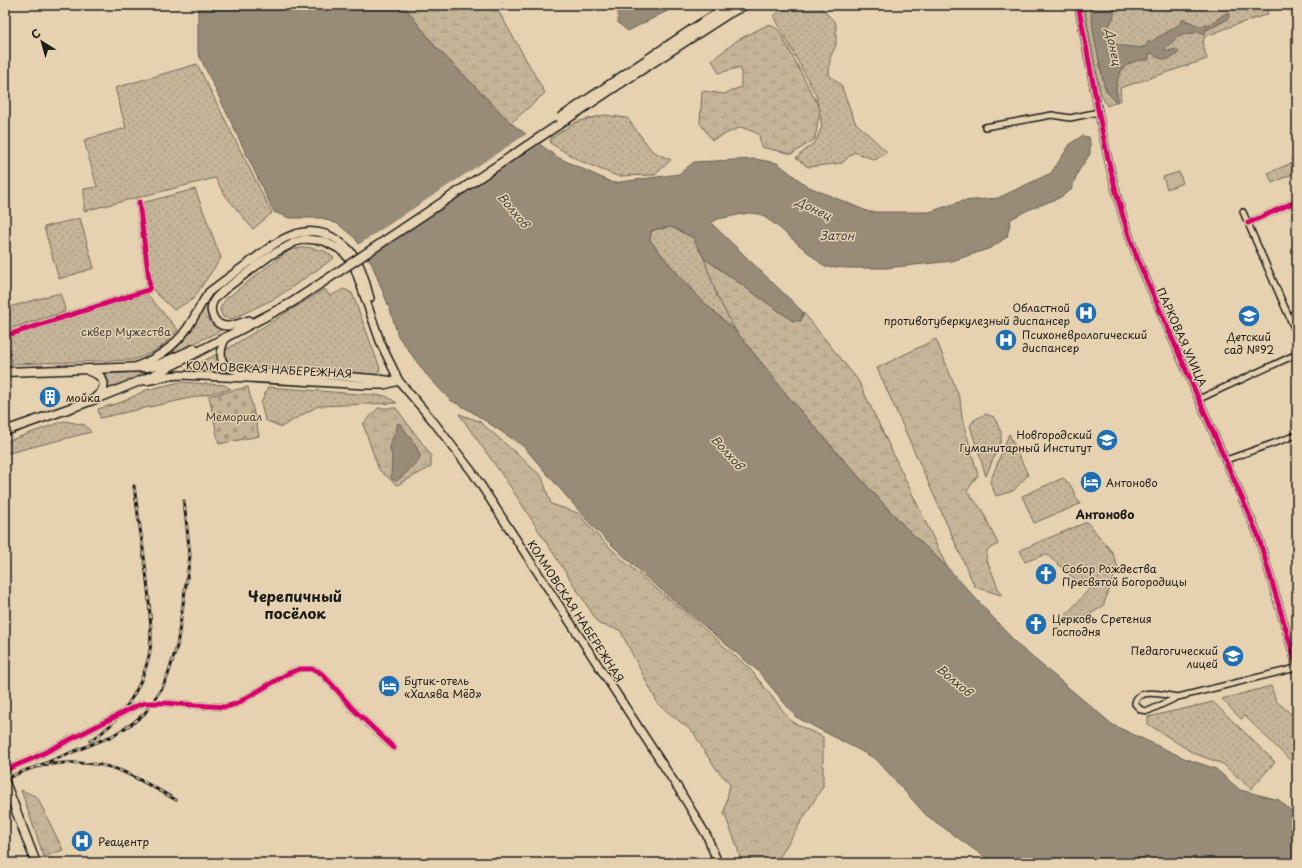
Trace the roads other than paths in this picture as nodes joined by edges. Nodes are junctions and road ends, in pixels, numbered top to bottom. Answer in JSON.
{"nodes":[{"id":1,"x":731,"y":5,"type":"edge"},
{"id":2,"x":745,"y":5,"type":"edge"},
{"id":3,"x":1078,"y":5,"type":"edge"},
{"id":4,"x":614,"y":85,"type":"junction"},
{"id":5,"x":1099,"y":112,"type":"junction"},
{"id":6,"x":985,"y":127,"type":"dead end"},
{"id":7,"x":1297,"y":201,"type":"edge"},
{"id":8,"x":140,"y":202,"type":"dead end"},
{"id":9,"x":1243,"y":212,"type":"dead end"},
{"id":10,"x":1248,"y":222,"type":"junction"},
{"id":11,"x":321,"y":280,"type":"junction"},
{"id":12,"x":249,"y":320,"type":"junction"},
{"id":13,"x":1297,"y":335,"type":"edge"},
{"id":14,"x":5,"y":336,"type":"edge"},
{"id":15,"x":226,"y":338,"type":"junction"},
{"id":16,"x":1297,"y":354,"type":"edge"},
{"id":17,"x":5,"y":364,"type":"edge"},
{"id":18,"x":132,"y":368,"type":"junction"},
{"id":19,"x":86,"y":370,"type":"junction"},
{"id":20,"x":6,"y":372,"type":"edge"},
{"id":21,"x":399,"y":381,"type":"junction"},
{"id":22,"x":138,"y":382,"type":"junction"},
{"id":23,"x":1199,"y":399,"type":"junction"},
{"id":24,"x":93,"y":400,"type":"junction"},
{"id":25,"x":5,"y":431,"type":"edge"},
{"id":26,"x":1297,"y":435,"type":"edge"},
{"id":27,"x":1226,"y":460,"type":"junction"},
{"id":28,"x":1297,"y":668,"type":"edge"},
{"id":29,"x":1178,"y":697,"type":"junction"},
{"id":30,"x":394,"y":748,"type":"dead end"},
{"id":31,"x":5,"y":770,"type":"edge"},
{"id":32,"x":5,"y":782,"type":"edge"},
{"id":33,"x":36,"y":863,"type":"edge"},
{"id":34,"x":718,"y":863,"type":"edge"}],
"edges":[{"from":1,"to":4,"type":"main road"},
{"from":2,"to":4,"type":"main road"},
{"from":3,"to":5,"type":"street","name":"ПАРКОВАЯ УЛИЦА"},
{"from":4,"to":11,"type":"main road","bridge":true},
{"from":5,"to":6,"type":"street"},
{"from":5,"to":23,"type":"street","name":"ПАРКОВАЯ УЛИЦА"},
{"from":7,"to":10,"type":"street"},
{"from":8,"to":14,"type":"street"},
{"from":9,"to":10,"type":"street"},
{"from":10,"to":13,"type":"street"},
{"from":11,"to":12,"type":"main road"},
{"from":11,"to":15,"type":"main road"},
{"from":12,"to":18,"type":"main road"},
{"from":12,"to":21,"type":"main road","name":"КОЛМОВСКАЯ НАБЕРЕЖНАЯ"},
{"from":15,"to":21,"type":"main road","name":"КОЛМОВСКАЯ НАБЕРЕЖНАЯ"},
{"from":15,"to":22,"type":"main road"},
{"from":16,"to":23,"type":"street"},
{"from":17,"to":20,"type":"street"},
{"from":18,"to":19,"type":"main road"},
{"from":18,"to":21,"type":"main road","name":"КОЛМОВСКАЯ НАБЕРЕЖНАЯ"},
{"from":19,"to":20,"type":"main road"},
{"from":19,"to":24,"type":"main road"},
{"from":21,"to":22,"type":"main road","name":"КОЛМОВСКАЯ НАБЕРЕЖНАЯ"},
{"from":21,"to":34,"type":"main road","name":"КОЛМОВСКАЯ НАБЕРЕЖНАЯ"},
{"from":22,"to":24,"type":"main road"},
{"from":23,"to":27,"type":"street","name":"ПАРКОВАЯ УЛИЦА"},
{"from":24,"to":25,"type":"main road"},
{"from":26,"to":27,"type":"street"},
{"from":27,"to":28,"type":"street","name":"ПАРКОВАЯ УЛИЦА"},
{"from":28,"to":29,"type":"street"},
{"from":29,"to":29,"type":"street"},
{"from":30,"to":31,"type":"street"},
{"from":32,"to":33,"type":"main road"}]}
